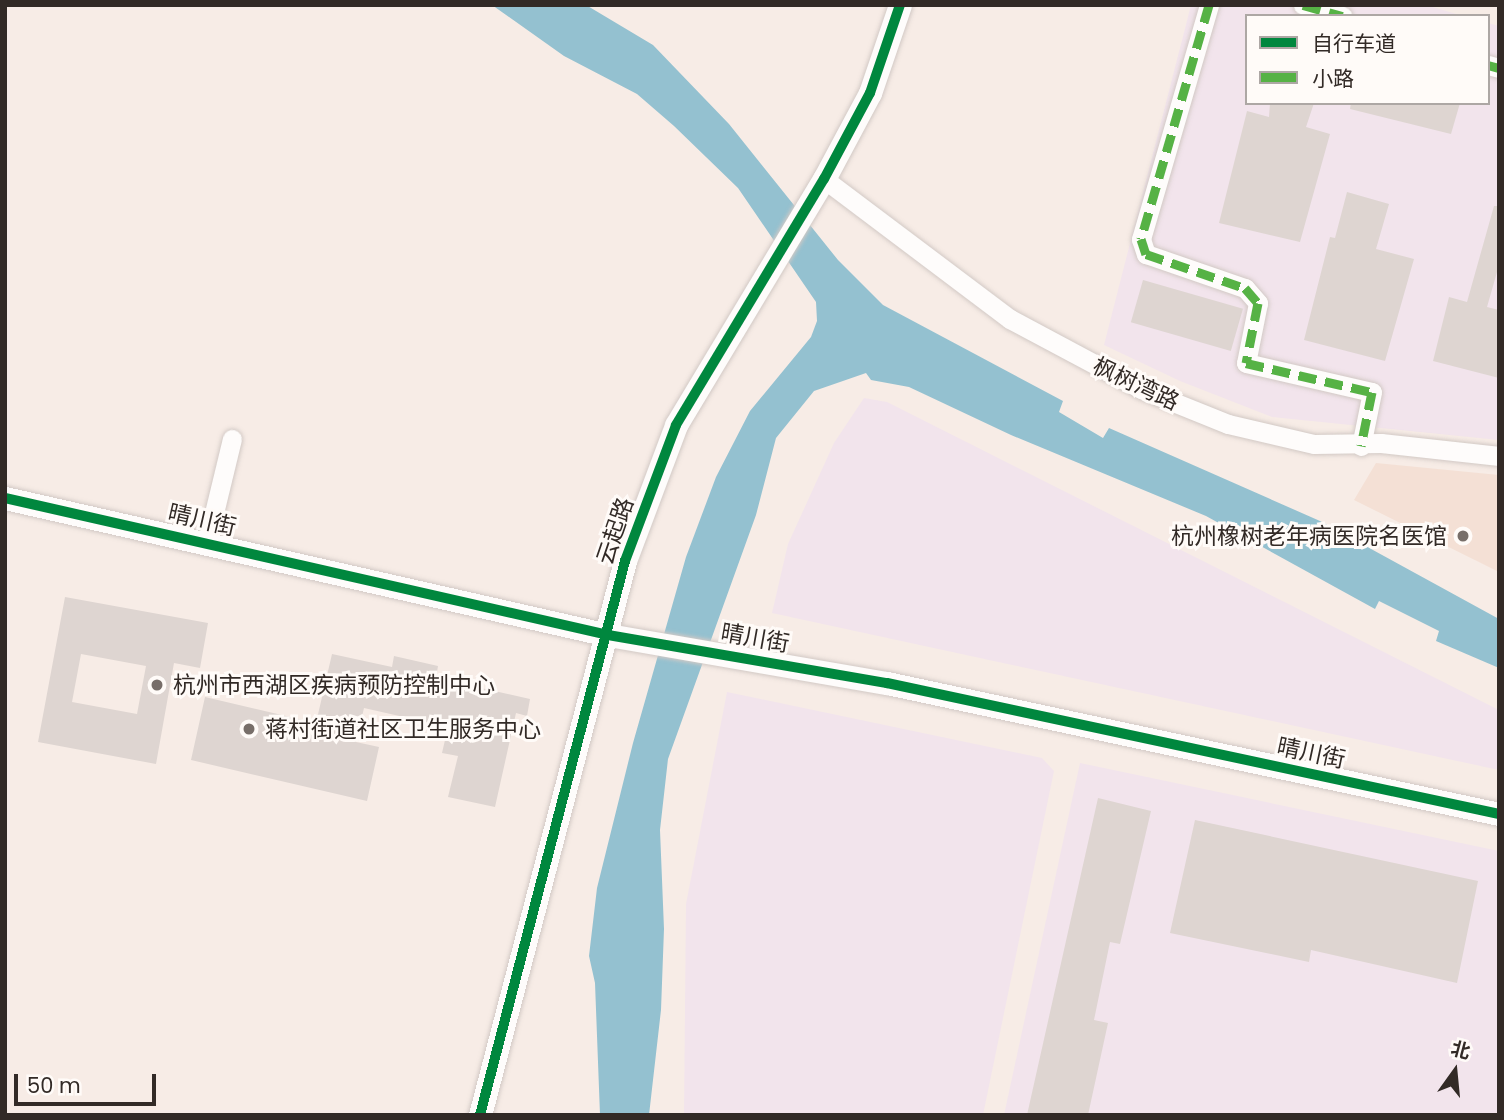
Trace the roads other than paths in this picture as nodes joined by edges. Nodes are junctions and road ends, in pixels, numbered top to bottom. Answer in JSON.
{"nodes":[{"id":1,"x":900,"y":5,"type":"edge"},
{"id":2,"x":1209,"y":5,"type":"edge"},
{"id":3,"x":1303,"y":5,"type":"edge"},
{"id":4,"x":1335,"y":14,"type":"edge"},
{"id":5,"x":824,"y":179,"type":"junction"},
{"id":6,"x":232,"y":439,"type":"dead end"},
{"id":7,"x":1361,"y":446,"type":"junction"},
{"id":8,"x":1499,"y":456,"type":"edge"},
{"id":9,"x":5,"y":498,"type":"edge"},
{"id":10,"x":207,"y":542,"type":"junction"},
{"id":11,"x":608,"y":635,"type":"junction"},
{"id":12,"x":1499,"y":814,"type":"edge"},
{"id":13,"x":480,"y":1115,"type":"edge"}],
"edges":[{"from":1,"to":5,"type":"street","name":"云起路"},
{"from":2,"to":7,"type":"street"},
{"from":3,"to":4,"type":"street"},
{"from":5,"to":7,"type":"street","name":"枫树湾路"},
{"from":5,"to":11,"type":"street","name":"云起路"},
{"from":6,"to":10,"type":"street"},
{"from":7,"to":8,"type":"street","name":"枫树湾路"},
{"from":9,"to":10,"type":"street","name":"晴川街"},
{"from":10,"to":11,"type":"street","name":"晴川街"},
{"from":11,"to":12,"type":"street","name":"晴川街"},
{"from":11,"to":13,"type":"street","name":"云起路"}]}
